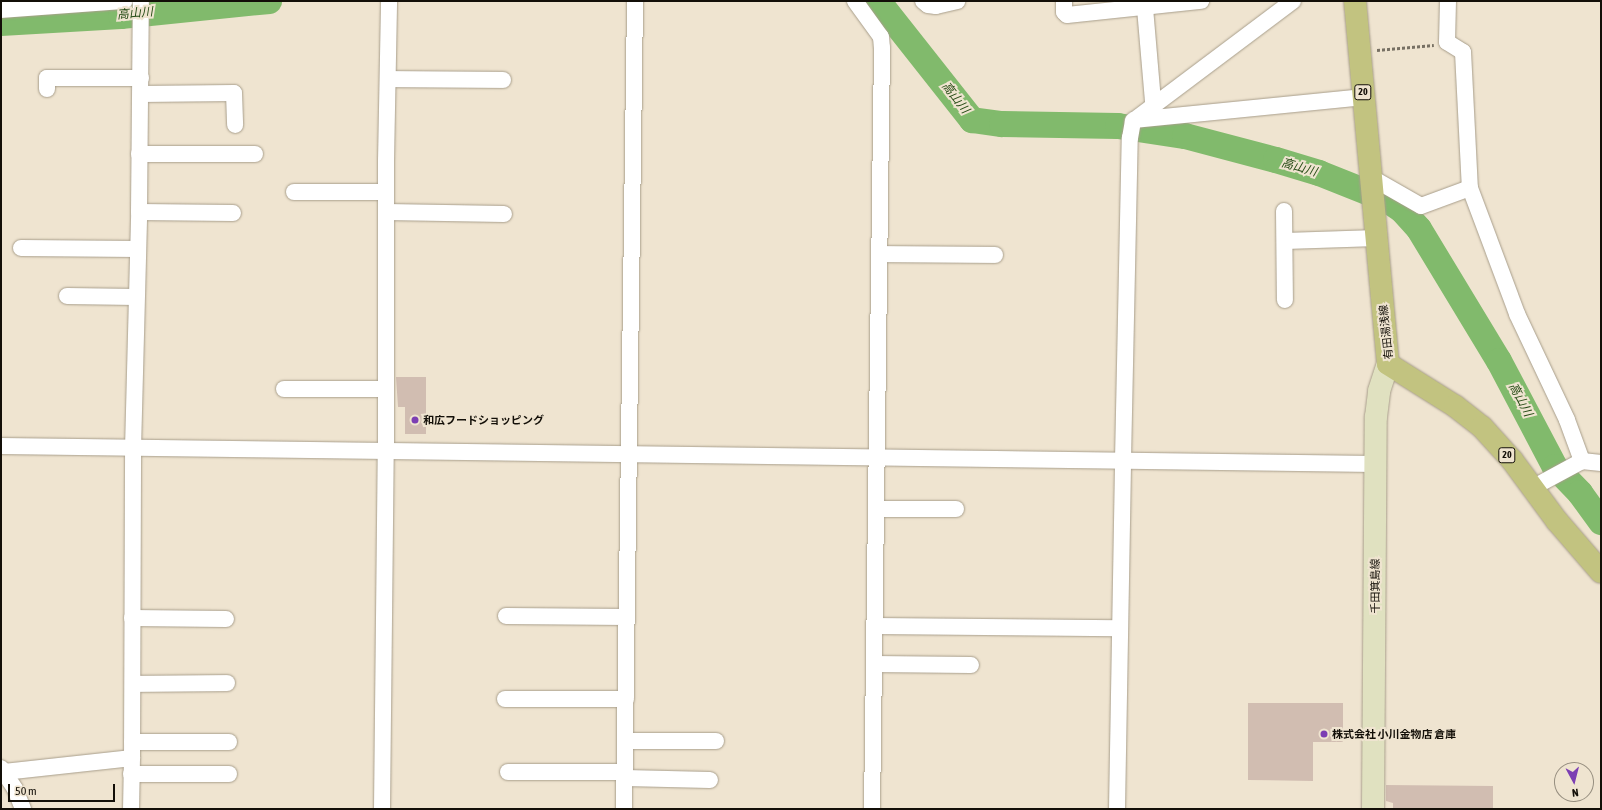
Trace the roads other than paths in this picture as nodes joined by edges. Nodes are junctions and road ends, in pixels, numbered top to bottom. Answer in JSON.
{"nodes":[{"id":1,"x":125,"y":1,"type":"edge"},
{"id":2,"x":141,"y":1,"type":"edge"},
{"id":3,"x":389,"y":1,"type":"edge"},
{"id":4,"x":635,"y":1,"type":"edge"},
{"id":5,"x":855,"y":1,"type":"edge"},
{"id":6,"x":923,"y":1,"type":"edge"},
{"id":7,"x":957,"y":1,"type":"edge"},
{"id":8,"x":1064,"y":1,"type":"edge"},
{"id":9,"x":1201,"y":1,"type":"edge"},
{"id":10,"x":1293,"y":1,"type":"edge"},
{"id":11,"x":1355,"y":1,"type":"edge"},
{"id":12,"x":1448,"y":1,"type":"edge"},
{"id":13,"x":1145,"y":8,"type":"junction"},
{"id":14,"x":1,"y":10,"type":"edge"},
{"id":15,"x":141,"y":78,"type":"junction"},
{"id":16,"x":388,"y":79,"type":"junction"},
{"id":17,"x":503,"y":80,"type":"dead end"},
{"id":18,"x":47,"y":89,"type":"dead end"},
{"id":19,"x":140,"y":94,"type":"junction"},
{"id":20,"x":1364,"y":98,"type":"junction"},
{"id":21,"x":1154,"y":112,"type":"junction"},
{"id":22,"x":234,"y":125,"type":"dead end"},
{"id":23,"x":139,"y":154,"type":"junction"},
{"id":24,"x":255,"y":154,"type":"dead end"},
{"id":25,"x":1372,"y":181,"type":"junction"},
{"id":26,"x":1470,"y":188,"type":"junction"},
{"id":27,"x":294,"y":192,"type":"dead end"},
{"id":28,"x":386,"y":192,"type":"junction"},
{"id":29,"x":1284,"y":211,"type":"dead end"},
{"id":30,"x":139,"y":212,"type":"junction"},
{"id":31,"x":386,"y":212,"type":"junction"},
{"id":32,"x":233,"y":213,"type":"dead end"},
{"id":33,"x":504,"y":214,"type":"dead end"},
{"id":34,"x":1376,"y":238,"type":"junction"},
{"id":35,"x":1284,"y":241,"type":"junction"},
{"id":36,"x":21,"y":248,"type":"dead end"},
{"id":37,"x":138,"y":249,"type":"junction"},
{"id":38,"x":879,"y":254,"type":"junction"},
{"id":39,"x":996,"y":255,"type":"dead end"},
{"id":40,"x":67,"y":296,"type":"dead end"},
{"id":41,"x":136,"y":297,"type":"junction"},
{"id":42,"x":1285,"y":300,"type":"dead end"},
{"id":43,"x":1388,"y":364,"type":"junction"},
{"id":44,"x":284,"y":389,"type":"dead end"},
{"id":45,"x":386,"y":389,"type":"junction"},
{"id":46,"x":1,"y":446,"type":"edge"},
{"id":47,"x":133,"y":449,"type":"junction"},
{"id":48,"x":386,"y":452,"type":"junction"},
{"id":49,"x":630,"y":455,"type":"junction"},
{"id":50,"x":877,"y":456,"type":"junction"},
{"id":51,"x":1123,"y":460,"type":"junction"},
{"id":52,"x":1601,"y":463,"type":"edge"},
{"id":53,"x":1375,"y":464,"type":"junction"},
{"id":54,"x":1576,"y":464,"type":"junction"},
{"id":55,"x":1532,"y":488,"type":"junction"},
{"id":56,"x":876,"y":509,"type":"junction"},
{"id":57,"x":956,"y":509,"type":"dead end"},
{"id":58,"x":1601,"y":572,"type":"edge"},
{"id":59,"x":506,"y":616,"type":"dead end"},
{"id":60,"x":627,"y":617,"type":"junction"},
{"id":61,"x":132,"y":618,"type":"junction"},
{"id":62,"x":226,"y":619,"type":"dead end"},
{"id":63,"x":874,"y":626,"type":"junction"},
{"id":64,"x":1120,"y":628,"type":"junction"},
{"id":65,"x":874,"y":664,"type":"junction"},
{"id":66,"x":970,"y":665,"type":"dead end"},
{"id":67,"x":227,"y":683,"type":"dead end"},
{"id":68,"x":133,"y":684,"type":"junction"},
{"id":69,"x":506,"y":699,"type":"dead end"},
{"id":70,"x":626,"y":700,"type":"junction"},
{"id":71,"x":625,"y":741,"type":"junction"},
{"id":72,"x":716,"y":741,"type":"dead end"},
{"id":73,"x":132,"y":742,"type":"junction"},
{"id":74,"x":229,"y":742,"type":"dead end"},
{"id":75,"x":132,"y":758,"type":"junction"},
{"id":76,"x":2,"y":770,"type":"edge"},
{"id":77,"x":508,"y":772,"type":"dead end"},
{"id":78,"x":131,"y":774,"type":"junction"},
{"id":79,"x":229,"y":774,"type":"dead end"},
{"id":80,"x":625,"y":775,"type":"junction"},
{"id":81,"x":710,"y":780,"type":"dead end"},
{"id":82,"x":23,"y":809,"type":"edge"},
{"id":83,"x":131,"y":809,"type":"edge"},
{"id":84,"x":382,"y":809,"type":"edge"},
{"id":85,"x":624,"y":809,"type":"edge"},
{"id":86,"x":872,"y":809,"type":"edge"},
{"id":87,"x":1117,"y":809,"type":"edge"},
{"id":88,"x":1373,"y":809,"type":"edge"}],
"edges":[{"from":1,"to":14,"type":"street"},
{"from":2,"to":15,"type":"street"},
{"from":3,"to":16,"type":"street"},
{"from":4,"to":49,"type":"street"},
{"from":5,"to":38,"type":"street"},
{"from":6,"to":7,"type":"street"},
{"from":8,"to":13,"type":"street"},
{"from":9,"to":13,"type":"street"},
{"from":10,"to":21,"type":"street"},
{"from":11,"to":20,"type":"main road","name":"有田湯浅線","number":"20"},
{"from":12,"to":26,"type":"street"},
{"from":13,"to":21,"type":"street"},
{"from":15,"to":18,"type":"street"},
{"from":15,"to":19,"type":"street"},
{"from":16,"to":17,"type":"street"},
{"from":16,"to":28,"type":"street"},
{"from":19,"to":22,"type":"street"},
{"from":19,"to":23,"type":"street"},
{"from":20,"to":21,"type":"street"},
{"from":20,"to":25,"type":"main road","name":"有田湯浅線","number":"20"},
{"from":21,"to":51,"type":"street"},
{"from":23,"to":24,"type":"street"},
{"from":23,"to":30,"type":"street"},
{"from":25,"to":26,"type":"street"},
{"from":25,"to":34,"type":"main road","name":"有田湯浅線","number":"20"},
{"from":26,"to":54,"type":"street"},
{"from":27,"to":28,"type":"street"},
{"from":28,"to":31,"type":"street"},
{"from":29,"to":35,"type":"street"},
{"from":30,"to":32,"type":"street"},
{"from":30,"to":37,"type":"street"},
{"from":31,"to":33,"type":"street"},
{"from":31,"to":45,"type":"street"},
{"from":34,"to":35,"type":"street"},
{"from":34,"to":43,"type":"main road","name":"有田湯浅線","number":"20"},
{"from":35,"to":42,"type":"street"},
{"from":36,"to":37,"type":"street"},
{"from":37,"to":41,"type":"street"},
{"from":38,"to":39,"type":"street"},
{"from":38,"to":50,"type":"street"},
{"from":40,"to":41,"type":"street"},
{"from":41,"to":47,"type":"street"},
{"from":43,"to":53,"type":"main road","name":"千田箕島線"},
{"from":43,"to":55,"type":"main road","name":"有田湯浅線","number":"20"},
{"from":44,"to":45,"type":"street"},
{"from":45,"to":48,"type":"street"},
{"from":46,"to":47,"type":"street"},
{"from":47,"to":48,"type":"street"},
{"from":47,"to":61,"type":"street"},
{"from":48,"to":49,"type":"street"},
{"from":48,"to":84,"type":"street"},
{"from":49,"to":50,"type":"street"},
{"from":49,"to":60,"type":"street"},
{"from":50,"to":51,"type":"street"},
{"from":50,"to":56,"type":"street"},
{"from":51,"to":53,"type":"street"},
{"from":51,"to":64,"type":"street"},
{"from":52,"to":54,"type":"street"},
{"from":53,"to":88,"type":"main road","name":"千田箕島線"},
{"from":54,"to":55,"type":"street"},
{"from":55,"to":58,"type":"main road","name":"有田湯浅線","number":"20"},
{"from":56,"to":57,"type":"street"},
{"from":56,"to":63,"type":"street"},
{"from":59,"to":60,"type":"street"},
{"from":60,"to":70,"type":"street"},
{"from":61,"to":62,"type":"street"},
{"from":61,"to":68,"type":"street"},
{"from":63,"to":64,"type":"street"},
{"from":63,"to":65,"type":"street"},
{"from":64,"to":87,"type":"street"},
{"from":65,"to":66,"type":"street"},
{"from":65,"to":86,"type":"street"},
{"from":67,"to":68,"type":"street"},
{"from":68,"to":73,"type":"street"},
{"from":69,"to":70,"type":"street"},
{"from":70,"to":71,"type":"street"},
{"from":71,"to":72,"type":"street"},
{"from":71,"to":80,"type":"street"},
{"from":73,"to":74,"type":"street"},
{"from":73,"to":75,"type":"street"},
{"from":75,"to":76,"type":"street"},
{"from":75,"to":78,"type":"street"},
{"from":76,"to":82,"type":"street"},
{"from":77,"to":80,"type":"street"},
{"from":78,"to":79,"type":"street"},
{"from":78,"to":83,"type":"street"},
{"from":80,"to":81,"type":"street"},
{"from":80,"to":85,"type":"street"}]}
